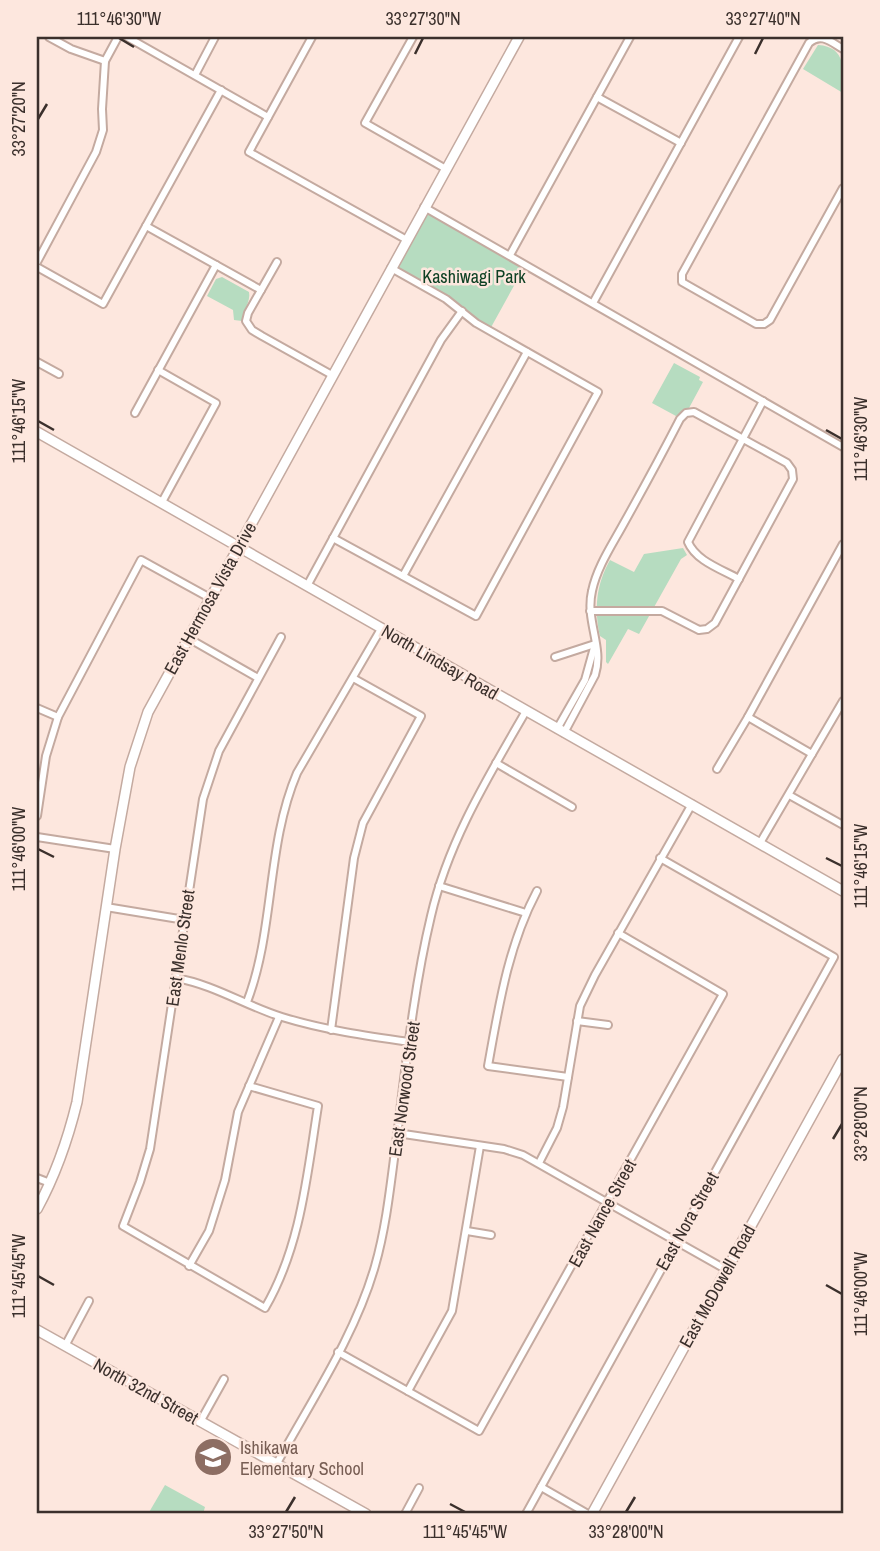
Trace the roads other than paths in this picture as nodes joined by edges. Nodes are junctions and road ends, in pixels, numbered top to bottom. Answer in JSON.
{"nodes":[{"id":1,"x":49,"y":37,"type":"edge"},
{"id":2,"x":118,"y":37,"type":"edge"},
{"id":3,"x":127,"y":37,"type":"edge"},
{"id":4,"x":215,"y":37,"type":"edge"},
{"id":5,"x":312,"y":37,"type":"edge"},
{"id":6,"x":413,"y":37,"type":"edge"},
{"id":7,"x":519,"y":37,"type":"edge"},
{"id":8,"x":631,"y":37,"type":"edge"},
{"id":9,"x":739,"y":37,"type":"edge"},
{"id":10,"x":815,"y":38,"type":"edge"},
{"id":11,"x":843,"y":48,"type":"edge"},
{"id":12,"x":106,"y":61,"type":"junction"},
{"id":13,"x":195,"y":75,"type":"junction"},
{"id":14,"x":221,"y":90,"type":"junction"},
{"id":15,"x":597,"y":97,"type":"junction"},
{"id":16,"x":268,"y":117,"type":"junction"},
{"id":17,"x":681,"y":143,"type":"junction"},
{"id":18,"x":446,"y":169,"type":"junction"},
{"id":19,"x":843,"y":188,"type":"edge"},
{"id":20,"x":424,"y":207,"type":"junction"},
{"id":21,"x":146,"y":226,"type":"junction"},
{"id":22,"x":407,"y":240,"type":"junction"},
{"id":23,"x":510,"y":255,"type":"junction"},
{"id":24,"x":37,"y":262,"type":"edge"},
{"id":25,"x":277,"y":262,"type":"dead end"},
{"id":26,"x":216,"y":265,"type":"junction"},
{"id":27,"x":37,"y":267,"type":"edge"},
{"id":28,"x":391,"y":268,"type":"junction"},
{"id":29,"x":261,"y":290,"type":"junction"},
{"id":30,"x":593,"y":303,"type":"junction"},
{"id":31,"x":463,"y":311,"type":"junction"},
{"id":32,"x":527,"y":352,"type":"junction"},
{"id":33,"x":37,"y":362,"type":"edge"},
{"id":34,"x":158,"y":370,"type":"junction"},
{"id":35,"x":59,"y":374,"type":"dead end"},
{"id":36,"x":332,"y":375,"type":"junction"},
{"id":37,"x":763,"y":401,"type":"junction"},
{"id":38,"x":135,"y":413,"type":"dead end"},
{"id":39,"x":37,"y":432,"type":"edge"},
{"id":40,"x":742,"y":439,"type":"junction"},
{"id":41,"x":843,"y":447,"type":"edge"},
{"id":42,"x":162,"y":502,"type":"junction"},
{"id":43,"x":334,"y":538,"type":"junction"},
{"id":44,"x":843,"y":544,"type":"edge"},
{"id":45,"x":238,"y":546,"type":"junction"},
{"id":46,"x":403,"y":576,"type":"junction"},
{"id":47,"x":739,"y":579,"type":"junction"},
{"id":48,"x":307,"y":586,"type":"junction"},
{"id":49,"x":209,"y":598,"type":"junction"},
{"id":50,"x":590,"y":611,"type":"junction"},
{"id":51,"x":381,"y":629,"type":"junction"},
{"id":52,"x":281,"y":637,"type":"dead end"},
{"id":53,"x":188,"y":638,"type":"junction"},
{"id":54,"x":595,"y":644,"type":"junction"},
{"id":55,"x":555,"y":657,"type":"dead end"},
{"id":56,"x":258,"y":678,"type":"junction"},
{"id":57,"x":353,"y":678,"type":"junction"},
{"id":58,"x":843,"y":701,"type":"edge"},
{"id":59,"x":37,"y":708,"type":"edge"},
{"id":60,"x":526,"y":711,"type":"junction"},
{"id":61,"x":834,"y":716,"type":"junction"},
{"id":62,"x":58,"y":717,"type":"junction"},
{"id":63,"x":748,"y":717,"type":"junction"},
{"id":64,"x":843,"y":721,"type":"edge"},
{"id":65,"x":560,"y":731,"type":"junction"},
{"id":66,"x":812,"y":754,"type":"junction"},
{"id":67,"x":496,"y":763,"type":"junction"},
{"id":68,"x":717,"y":769,"type":"dead end"},
{"id":69,"x":789,"y":795,"type":"junction"},
{"id":70,"x":692,"y":804,"type":"junction"},
{"id":71,"x":572,"y":807,"type":"dead end"},
{"id":72,"x":37,"y":816,"type":"edge"},
{"id":73,"x":843,"y":825,"type":"edge"},
{"id":74,"x":37,"y":837,"type":"edge"},
{"id":75,"x":760,"y":843,"type":"junction"},
{"id":76,"x":115,"y":849,"type":"junction"},
{"id":77,"x":660,"y":858,"type":"junction"},
{"id":78,"x":439,"y":886,"type":"junction"},
{"id":79,"x":537,"y":891,"type":"dead end"},
{"id":80,"x":843,"y":891,"type":"edge"},
{"id":81,"x":106,"y":907,"type":"junction"},
{"id":82,"x":526,"y":913,"type":"junction"},
{"id":83,"x":185,"y":920,"type":"junction"},
{"id":84,"x":618,"y":933,"type":"junction"},
{"id":85,"x":176,"y":978,"type":"junction"},
{"id":86,"x":247,"y":1002,"type":"junction"},
{"id":87,"x":279,"y":1017,"type":"junction"},
{"id":88,"x":577,"y":1021,"type":"junction"},
{"id":89,"x":608,"y":1026,"type":"dead end"},
{"id":90,"x":331,"y":1030,"type":"junction"},
{"id":91,"x":410,"y":1042,"type":"junction"},
{"id":92,"x":843,"y":1059,"type":"edge"},
{"id":93,"x":568,"y":1077,"type":"junction"},
{"id":94,"x":249,"y":1086,"type":"junction"},
{"id":95,"x":397,"y":1133,"type":"junction"},
{"id":96,"x":480,"y":1146,"type":"junction"},
{"id":97,"x":539,"y":1163,"type":"junction"},
{"id":98,"x":37,"y":1178,"type":"edge"},
{"id":99,"x":50,"y":1183,"type":"junction"},
{"id":100,"x":608,"y":1203,"type":"junction"},
{"id":101,"x":37,"y":1209,"type":"edge"},
{"id":102,"x":467,"y":1231,"type":"junction"},
{"id":103,"x":491,"y":1235,"type":"dead end"},
{"id":104,"x":675,"y":1241,"type":"junction"},
{"id":105,"x":189,"y":1266,"type":"junction"},
{"id":106,"x":727,"y":1270,"type":"junction"},
{"id":107,"x":89,"y":1301,"type":"dead end"},
{"id":108,"x":37,"y":1330,"type":"edge"},
{"id":109,"x":65,"y":1346,"type":"junction"},
{"id":110,"x":338,"y":1352,"type":"junction"},
{"id":111,"x":224,"y":1379,"type":"dead end"},
{"id":112,"x":408,"y":1391,"type":"junction"},
{"id":113,"x":200,"y":1422,"type":"junction"},
{"id":114,"x":276,"y":1465,"type":"junction"},
{"id":115,"x":541,"y":1487,"type":"junction"},
{"id":116,"x":419,"y":1488,"type":"dead end"},
{"id":117,"x":366,"y":1514,"type":"edge"},
{"id":118,"x":405,"y":1514,"type":"edge"},
{"id":119,"x":526,"y":1514,"type":"edge"},
{"id":120,"x":590,"y":1514,"type":"edge"}],
"edges":[{"from":1,"to":12,"type":"street"},
{"from":2,"to":12,"type":"street"},
{"from":3,"to":13,"type":"street"},
{"from":4,"to":13,"type":"street"},
{"from":5,"to":16,"type":"street"},
{"from":6,"to":18,"type":"street"},
{"from":7,"to":18,"type":"street","name":"East Hermosa Vista Drive"},
{"from":8,"to":15,"type":"street"},
{"from":9,"to":17,"type":"street"},
{"from":10,"to":11,"type":"street"},
{"from":10,"to":19,"type":"street"},
{"from":12,"to":24,"type":"street"},
{"from":13,"to":14,"type":"street"},
{"from":14,"to":16,"type":"street"},
{"from":14,"to":21,"type":"street"},
{"from":15,"to":17,"type":"street"},
{"from":15,"to":23,"type":"street"},
{"from":16,"to":22,"type":"street"},
{"from":17,"to":30,"type":"street"},
{"from":18,"to":20,"type":"street","name":"East Hermosa Vista Drive"},
{"from":20,"to":22,"type":"street","name":"East Hermosa Vista Drive"},
{"from":20,"to":23,"type":"street"},
{"from":21,"to":26,"type":"street"},
{"from":21,"to":27,"type":"street"},
{"from":22,"to":28,"type":"street","name":"East Hermosa Vista Drive"},
{"from":23,"to":30,"type":"street"},
{"from":25,"to":29,"type":"street"},
{"from":26,"to":29,"type":"street"},
{"from":26,"to":34,"type":"street"},
{"from":28,"to":31,"type":"street"},
{"from":28,"to":36,"type":"street","name":"East Hermosa Vista Drive"},
{"from":29,"to":36,"type":"street"},
{"from":30,"to":37,"type":"street"},
{"from":31,"to":32,"type":"street"},
{"from":31,"to":43,"type":"street"},
{"from":32,"to":46,"type":"street"},
{"from":32,"to":46,"type":"street"},
{"from":33,"to":35,"type":"street"},
{"from":34,"to":38,"type":"street"},
{"from":34,"to":42,"type":"street"},
{"from":36,"to":45,"type":"street","name":"East Hermosa Vista Drive"},
{"from":37,"to":40,"type":"street"},
{"from":37,"to":41,"type":"street"},
{"from":39,"to":42,"type":"street","name":"North Lindsay Road"},
{"from":40,"to":47,"type":"street"},
{"from":40,"to":47,"type":"street"},
{"from":40,"to":50,"type":"street"},
{"from":42,"to":45,"type":"street","name":"North Lindsay Road"},
{"from":43,"to":46,"type":"street"},
{"from":43,"to":48,"type":"street"},
{"from":44,"to":63,"type":"street"},
{"from":45,"to":48,"type":"street","name":"North Lindsay Road"},
{"from":45,"to":49,"type":"street","name":"East Hermosa Vista Drive"},
{"from":47,"to":50,"type":"street"},
{"from":48,"to":51,"type":"street","name":"North Lindsay Road"},
{"from":49,"to":53,"type":"street","name":"East Hermosa Vista Drive"},
{"from":49,"to":62,"type":"street"},
{"from":50,"to":54,"type":"street"},
{"from":51,"to":57,"type":"street"},
{"from":51,"to":60,"type":"street","name":"North Lindsay Road"},
{"from":52,"to":56,"type":"street","name":"East Menlo Street"},
{"from":53,"to":56,"type":"street"},
{"from":53,"to":76,"type":"street","name":"East Hermosa Vista Drive"},
{"from":54,"to":55,"type":"street"},
{"from":54,"to":65,"type":"street"},
{"from":56,"to":83,"type":"street","name":"East Menlo Street"},
{"from":57,"to":86,"type":"street"},
{"from":57,"to":90,"type":"street"},
{"from":58,"to":61,"type":"street"},
{"from":59,"to":62,"type":"street"},
{"from":60,"to":65,"type":"street","name":"North Lindsay Road"},
{"from":60,"to":67,"type":"street","name":"East Norwood Street"},
{"from":61,"to":64,"type":"street"},
{"from":61,"to":66,"type":"street"},
{"from":62,"to":72,"type":"street"},
{"from":63,"to":66,"type":"street"},
{"from":63,"to":68,"type":"street"},
{"from":65,"to":70,"type":"street","name":"North Lindsay Road"},
{"from":66,"to":69,"type":"street"},
{"from":67,"to":71,"type":"street"},
{"from":67,"to":78,"type":"street","name":"East Norwood Street"},
{"from":69,"to":73,"type":"street"},
{"from":69,"to":75,"type":"street"},
{"from":70,"to":75,"type":"street","name":"North Lindsay Road"},
{"from":70,"to":77,"type":"street"},
{"from":74,"to":76,"type":"street"},
{"from":75,"to":80,"type":"street","name":"North Lindsay Road"},
{"from":76,"to":81,"type":"street","name":"East Hermosa Vista Drive"},
{"from":77,"to":84,"type":"street"},
{"from":77,"to":104,"type":"street","name":"East Nora Street"},
{"from":78,"to":82,"type":"street"},
{"from":78,"to":91,"type":"street","name":"East Norwood Street"},
{"from":79,"to":82,"type":"street"},
{"from":81,"to":83,"type":"street"},
{"from":81,"to":99,"type":"street","name":"East Hermosa Vista Drive"},
{"from":82,"to":93,"type":"street"},
{"from":83,"to":85,"type":"street","name":"East Menlo Street"},
{"from":84,"to":88,"type":"street"},
{"from":84,"to":100,"type":"street","name":"East Nance Street"},
{"from":85,"to":86,"type":"street"},
{"from":85,"to":105,"type":"street","name":"East Menlo Street"},
{"from":86,"to":87,"type":"street"},
{"from":87,"to":90,"type":"street"},
{"from":87,"to":94,"type":"street"},
{"from":88,"to":89,"type":"street"},
{"from":88,"to":93,"type":"street"},
{"from":90,"to":91,"type":"street"},
{"from":91,"to":95,"type":"street","name":"East Norwood Street"},
{"from":92,"to":106,"type":"street","name":"East McDowell Road"},
{"from":93,"to":97,"type":"street"},
{"from":94,"to":105,"type":"street"},
{"from":94,"to":105,"type":"street"},
{"from":95,"to":96,"type":"street"},
{"from":95,"to":110,"type":"street","name":"East Norwood Street"},
{"from":96,"to":97,"type":"street"},
{"from":96,"to":102,"type":"street"},
{"from":97,"to":100,"type":"street"},
{"from":98,"to":99,"type":"street"},
{"from":99,"to":101,"type":"street","name":"East Hermosa Vista Drive"},
{"from":100,"to":104,"type":"street"},
{"from":100,"to":112,"type":"street","name":"East Nance Street"},
{"from":102,"to":103,"type":"street"},
{"from":102,"to":112,"type":"street"},
{"from":104,"to":106,"type":"street"},
{"from":104,"to":115,"type":"street","name":"East Nora Street"},
{"from":106,"to":120,"type":"street","name":"East McDowell Road"},
{"from":107,"to":109,"type":"street"},
{"from":108,"to":109,"type":"street","name":"North 32nd Street"},
{"from":109,"to":113,"type":"street","name":"North 32nd Street"},
{"from":110,"to":112,"type":"street"},
{"from":110,"to":114,"type":"street","name":"East Norwood Street"},
{"from":111,"to":113,"type":"street"},
{"from":113,"to":114,"type":"street","name":"North 32nd Street"},
{"from":114,"to":117,"type":"street","name":"North 32nd Street"},
{"from":115,"to":119,"type":"street","name":"East Nora Street"},
{"from":115,"to":120,"type":"street"},
{"from":116,"to":118,"type":"street"}]}
